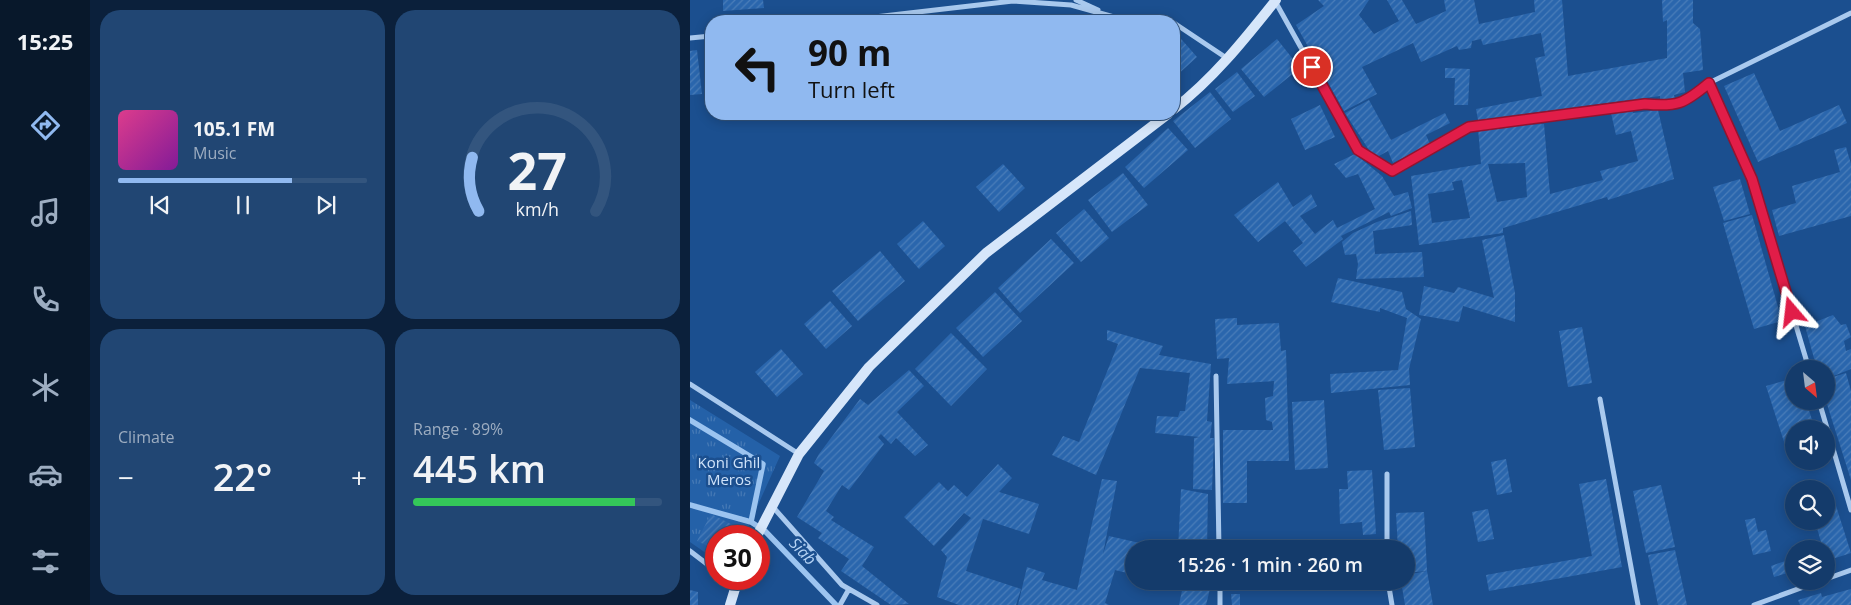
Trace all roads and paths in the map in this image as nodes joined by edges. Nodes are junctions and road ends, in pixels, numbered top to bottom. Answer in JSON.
{"nodes":[{"id":1,"x":1076,"y":0,"type":"edge"},
{"id":2,"x":1276,"y":0,"type":"edge"},
{"id":3,"x":1851,"y":13,"type":"edge"},
{"id":4,"x":892,"y":15,"type":"edge"},
{"id":5,"x":1107,"y":15,"type":"edge"},
{"id":6,"x":1110,"y":15,"type":"edge"},
{"id":7,"x":1180,"y":27,"type":"edge"},
{"id":8,"x":705,"y":37,"type":"edge"},
{"id":9,"x":690,"y":38,"type":"edge"},
{"id":10,"x":1229,"y":60,"type":"junction"},
{"id":11,"x":1709,"y":83,"type":"junction"},
{"id":12,"x":1180,"y":104,"type":"edge"},
{"id":13,"x":1160,"y":120,"type":"edge"},
{"id":14,"x":1806,"y":360,"type":"edge"},
{"id":15,"x":1216,"y":376,"type":"dead end"},
{"id":16,"x":690,"y":384,"type":"edge"},
{"id":17,"x":1600,"y":399,"type":"dead end"},
{"id":18,"x":1822,"y":410,"type":"edge"},
{"id":19,"x":799,"y":454,"type":"junction"},
{"id":20,"x":1387,"y":474,"type":"dead end"},
{"id":21,"x":772,"y":507,"type":"junction"},
{"id":22,"x":1851,"y":510,"type":"edge"},
{"id":23,"x":763,"y":525,"type":"edge"},
{"id":24,"x":1219,"y":540,"type":"edge"},
{"id":25,"x":1387,"y":540,"type":"edge"},
{"id":26,"x":690,"y":551,"type":"edge"},
{"id":27,"x":705,"y":563,"type":"edge"},
{"id":28,"x":1851,"y":570,"type":"edge"},
{"id":29,"x":1835,"y":576,"type":"edge"},
{"id":30,"x":849,"y":589,"type":"junction"},
{"id":31,"x":735,"y":590,"type":"edge"},
{"id":32,"x":1220,"y":590,"type":"edge"},
{"id":33,"x":1390,"y":590,"type":"edge"},
{"id":34,"x":1795,"y":590,"type":"edge"},
{"id":35,"x":730,"y":605,"type":"edge"},
{"id":36,"x":840,"y":605,"type":"edge"},
{"id":37,"x":876,"y":605,"type":"edge"},
{"id":38,"x":1220,"y":605,"type":"edge"},
{"id":39,"x":1392,"y":605,"type":"edge"},
{"id":40,"x":1638,"y":605,"type":"edge"},
{"id":41,"x":1754,"y":605,"type":"edge"}],
"edges":[{"from":1,"to":6,"type":"street"},
{"from":2,"to":10,"type":"main road"},
{"from":2,"to":11,"type":"street"},
{"from":3,"to":11,"type":"street"},
{"from":4,"to":5,"type":"street"},
{"from":7,"to":10,"type":"street"},
{"from":8,"to":9,"type":"street"},
{"from":10,"to":12,"type":"main road"},
{"from":11,"to":14,"type":"street"},
{"from":13,"to":19,"type":"main road"},
{"from":15,"to":24,"type":"street"},
{"from":16,"to":19,"type":"street"},
{"from":17,"to":40,"type":"street"},
{"from":18,"to":22,"type":"street"},
{"from":19,"to":21,"type":"main road"},
{"from":20,"to":25,"type":"street"},
{"from":21,"to":23,"type":"main road"},
{"from":21,"to":30,"type":"street"},
{"from":26,"to":27,"type":"street"},
{"from":28,"to":29,"type":"street"},
{"from":30,"to":36,"type":"street"},
{"from":30,"to":37,"type":"street"},
{"from":31,"to":35,"type":"main road"},
{"from":32,"to":38,"type":"street"},
{"from":33,"to":39,"type":"street"},
{"from":34,"to":41,"type":"street"}]}
